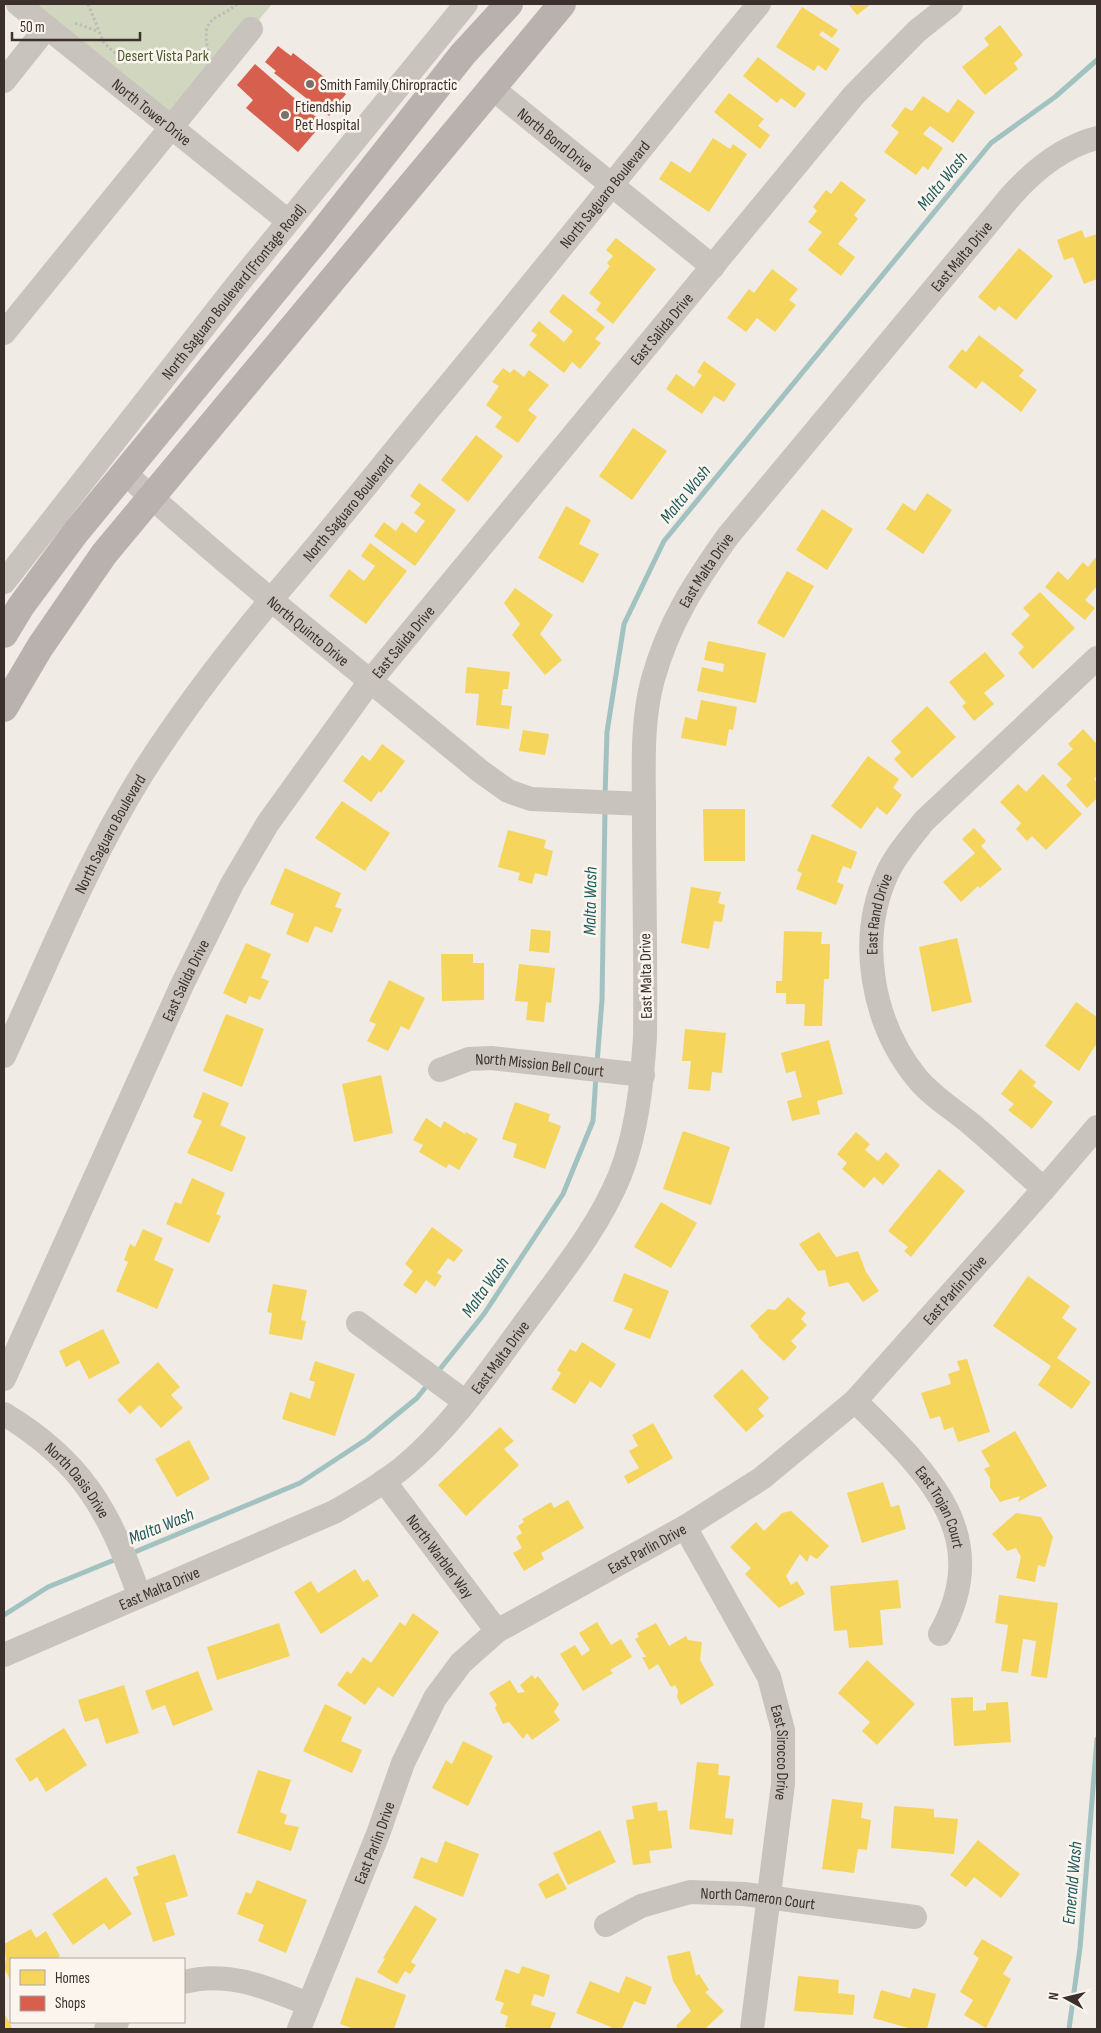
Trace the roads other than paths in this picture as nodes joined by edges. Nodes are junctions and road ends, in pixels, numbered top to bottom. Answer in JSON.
{"nodes":[{"id":1,"x":18,"y":4,"type":"edge"},
{"id":2,"x":466,"y":4,"type":"edge"},
{"id":3,"x":509,"y":4,"type":"edge"},
{"id":4,"x":562,"y":4,"type":"edge"},
{"id":5,"x":759,"y":4,"type":"edge"},
{"id":6,"x":952,"y":4,"type":"edge"},
{"id":7,"x":47,"y":27,"type":"junction"},
{"id":8,"x":251,"y":29,"type":"dead end"},
{"id":9,"x":4,"y":81,"type":"edge"},
{"id":10,"x":492,"y":88,"type":"junction"},
{"id":11,"x":170,"y":126,"type":"junction"},
{"id":12,"x":1097,"y":138,"type":"edge"},
{"id":13,"x":611,"y":184,"type":"junction"},
{"id":14,"x":288,"y":221,"type":"junction"},
{"id":15,"x":713,"y":267,"type":"junction"},
{"id":16,"x":4,"y":333,"type":"edge"},
{"id":17,"x":125,"y":473,"type":"junction"},
{"id":18,"x":152,"y":498,"type":"junction"},
{"id":19,"x":4,"y":582,"type":"edge"},
{"id":20,"x":271,"y":599,"type":"junction"},
{"id":21,"x":4,"y":634,"type":"edge"},
{"id":22,"x":1097,"y":658,"type":"edge"},
{"id":23,"x":371,"y":680,"type":"junction"},
{"id":24,"x":4,"y":708,"type":"edge"},
{"id":25,"x":644,"y":804,"type":"junction"},
{"id":26,"x":4,"y":1056,"type":"edge"},
{"id":27,"x":440,"y":1070,"type":"dead end"},
{"id":28,"x":643,"y":1075,"type":"junction"},
{"id":29,"x":1097,"y":1126,"type":"edge"},
{"id":30,"x":1044,"y":1189,"type":"junction"},
{"id":31,"x":358,"y":1323,"type":"dead end"},
{"id":32,"x":4,"y":1379,"type":"edge"},
{"id":33,"x":464,"y":1401,"type":"junction"},
{"id":34,"x":855,"y":1401,"type":"junction"},
{"id":35,"x":4,"y":1414,"type":"edge"},
{"id":36,"x":384,"y":1480,"type":"junction"},
{"id":37,"x":684,"y":1526,"type":"junction"},
{"id":38,"x":139,"y":1595,"type":"junction"},
{"id":39,"x":497,"y":1631,"type":"junction"},
{"id":40,"x":940,"y":1634,"type":"dead end"},
{"id":41,"x":4,"y":1655,"type":"edge"},
{"id":42,"x":769,"y":1897,"type":"junction"},
{"id":43,"x":915,"y":1917,"type":"dead end"},
{"id":44,"x":606,"y":1925,"type":"dead end"},
{"id":45,"x":185,"y":1982,"type":"edge"},
{"id":46,"x":308,"y":2004,"type":"junction"},
{"id":47,"x":299,"y":2029,"type":"edge"},
{"id":48,"x":752,"y":2029,"type":"edge"}],
"edges":[{"from":1,"to":7,"type":"street","name":"North Tower Drive"},
{"from":2,"to":14,"type":"street","name":"North Saguaro Boulevard (Frontage Road)"},
{"from":3,"to":17,"type":"main road"},
{"from":4,"to":10,"type":"main road"},
{"from":5,"to":13,"type":"street","name":"North Saguaro Boulevard"},
{"from":6,"to":15,"type":"street","name":"East Salida Drive"},
{"from":7,"to":9,"type":"street"},
{"from":7,"to":11,"type":"street","name":"North Tower Drive"},
{"from":8,"to":11,"type":"street"},
{"from":10,"to":13,"type":"street","name":"North Bond Drive"},
{"from":10,"to":18,"type":"main road"},
{"from":11,"to":14,"type":"street","name":"North Tower Drive"},
{"from":11,"to":16,"type":"street"},
{"from":12,"to":25,"type":"street","name":"East Malta Drive"},
{"from":13,"to":15,"type":"street","name":"North Bond Drive"},
{"from":13,"to":20,"type":"street","name":"North Saguaro Boulevard"},
{"from":14,"to":19,"type":"street","name":"North Saguaro Boulevard (Frontage Road)"},
{"from":15,"to":23,"type":"street","name":"East Salida Drive"},
{"from":17,"to":18,"type":"street","name":"North Quinto Drive"},
{"from":17,"to":21,"type":"main road"},
{"from":18,"to":20,"type":"street","name":"North Quinto Drive"},
{"from":18,"to":24,"type":"main road"},
{"from":20,"to":23,"type":"street","name":"North Quinto Drive"},
{"from":20,"to":26,"type":"street","name":"North Saguaro Boulevard"},
{"from":22,"to":30,"type":"street","name":"East Rand Drive"},
{"from":23,"to":25,"type":"street","name":"North Quinto Drive"},
{"from":23,"to":32,"type":"street","name":"East Salida Drive"},
{"from":25,"to":28,"type":"street","name":"East Malta Drive"},
{"from":27,"to":28,"type":"street","name":"North Mission Bell Court"},
{"from":28,"to":33,"type":"street","name":"East Malta Drive"},
{"from":29,"to":30,"type":"street","name":"East Parlin Drive"},
{"from":30,"to":34,"type":"street","name":"East Parlin Drive"},
{"from":31,"to":33,"type":"street"},
{"from":33,"to":36,"type":"street","name":"East Malta Drive"},
{"from":34,"to":37,"type":"street","name":"East Parlin Drive"},
{"from":34,"to":40,"type":"street","name":"East Trojan Court"},
{"from":35,"to":38,"type":"street","name":"North Oasis Drive"},
{"from":36,"to":38,"type":"street","name":"East Malta Drive"},
{"from":36,"to":39,"type":"street","name":"North Warbler Way"},
{"from":37,"to":39,"type":"street","name":"East Parlin Drive"},
{"from":37,"to":42,"type":"street","name":"East Sirocco Drive"},
{"from":38,"to":41,"type":"street","name":"East Malta Drive"},
{"from":39,"to":46,"type":"street","name":"East Parlin Drive"},
{"from":42,"to":43,"type":"street","name":"North Cameron Court"},
{"from":42,"to":44,"type":"street","name":"North Cameron Court"},
{"from":42,"to":48,"type":"street","name":"East Sirocco Drive"},
{"from":45,"to":46,"type":"street"},
{"from":46,"to":47,"type":"street","name":"East Parlin Drive"}]}
